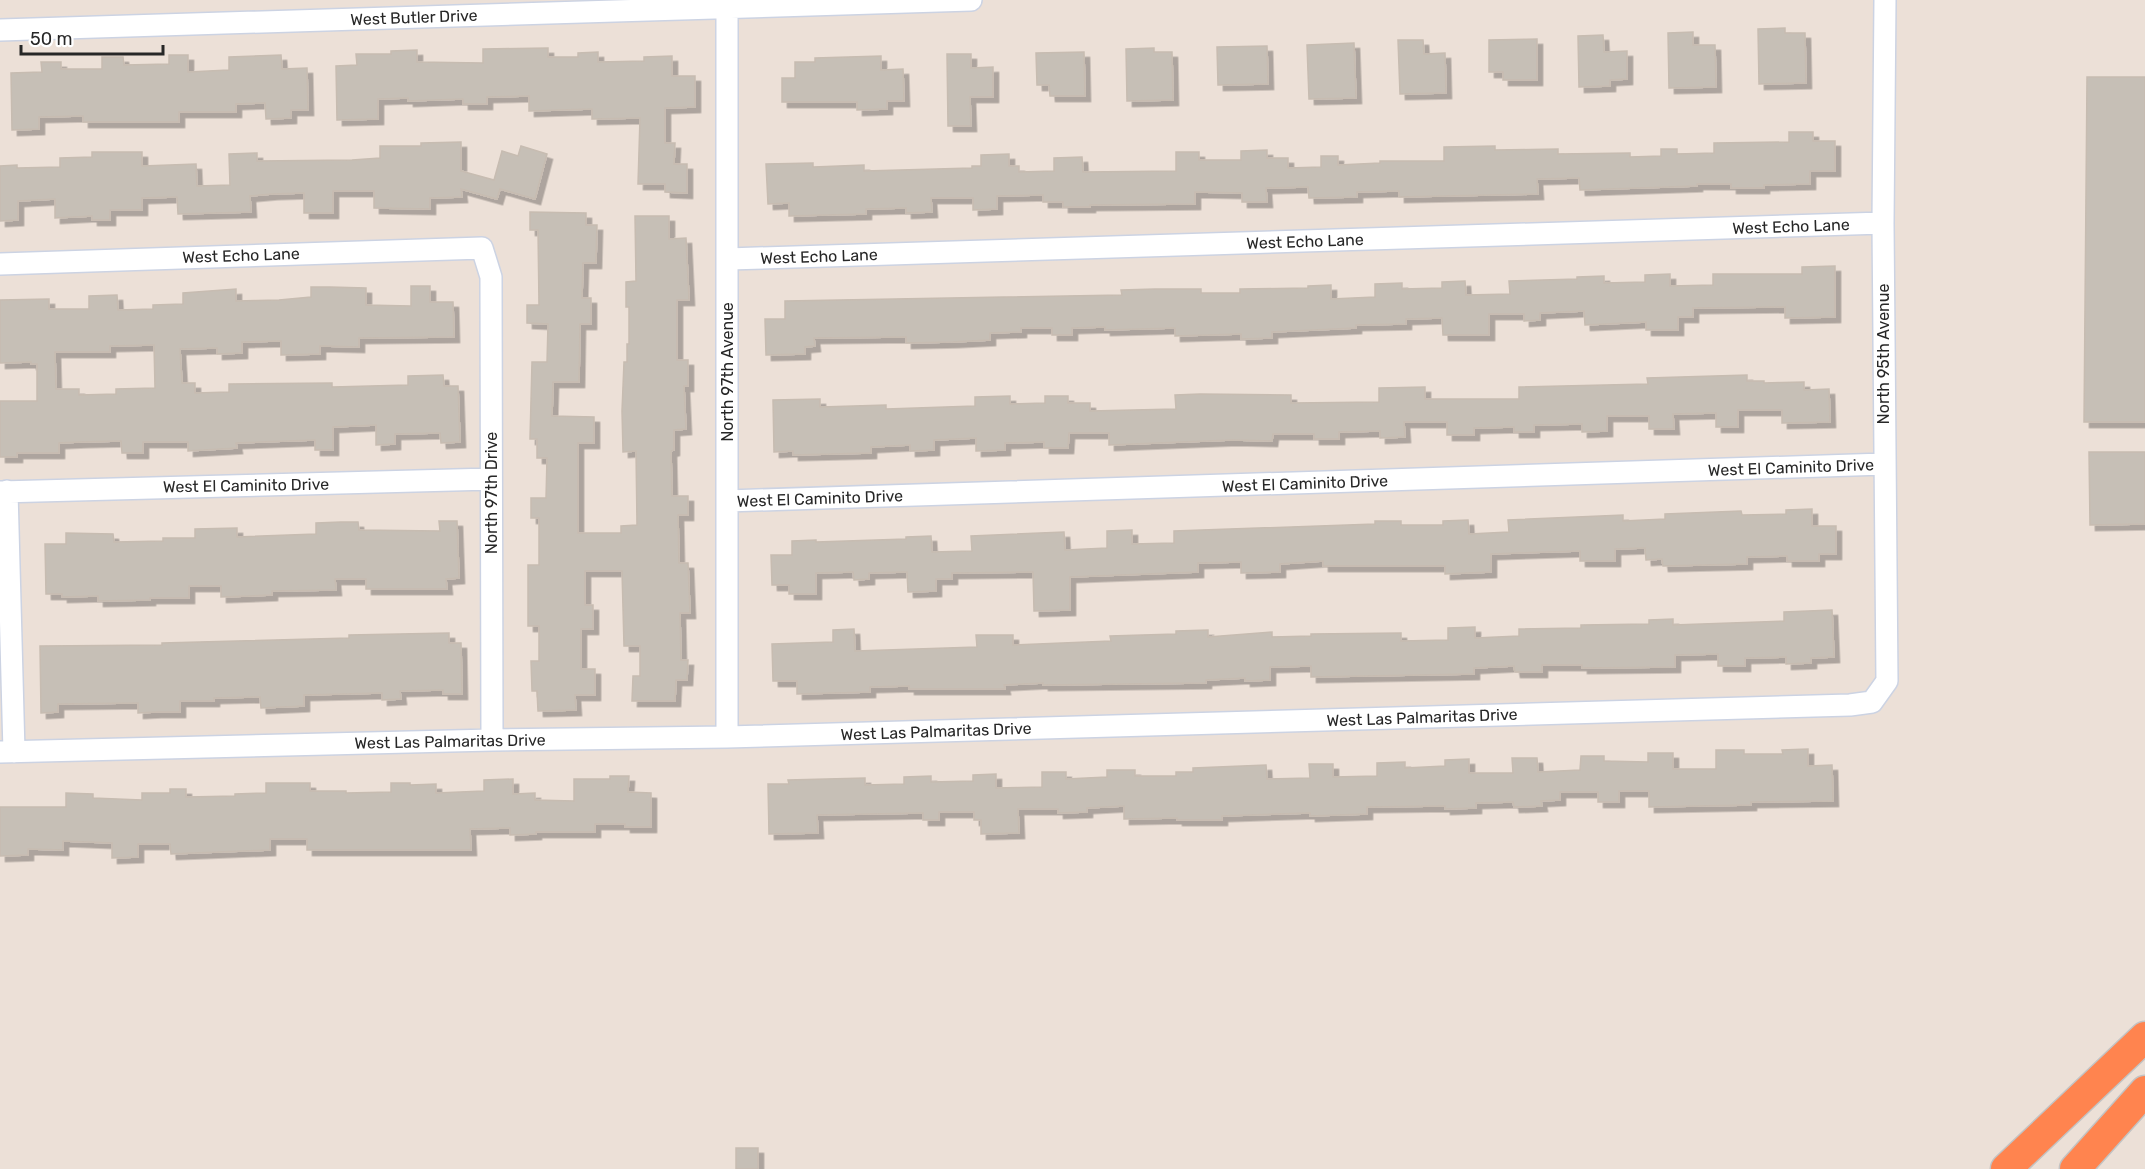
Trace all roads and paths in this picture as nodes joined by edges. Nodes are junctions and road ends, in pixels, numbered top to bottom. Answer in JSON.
{"nodes":[{"id":1,"x":971,"y":0,"type":"edge"},
{"id":2,"x":1886,"y":0,"type":"edge"},
{"id":3,"x":727,"y":7,"type":"junction"},
{"id":4,"x":0,"y":30,"type":"edge"},
{"id":5,"x":1883,"y":223,"type":"junction"},
{"id":6,"x":482,"y":248,"type":"joint"},
{"id":7,"x":728,"y":259,"type":"junction"},
{"id":8,"x":0,"y":264,"type":"edge"},
{"id":9,"x":1884,"y":464,"type":"junction"},
{"id":10,"x":491,"y":479,"type":"junction"},
{"id":11,"x":3,"y":491,"type":"edge"},
{"id":12,"x":727,"y":501,"type":"junction"},
{"id":13,"x":1872,"y":702,"type":"joint"},
{"id":14,"x":727,"y":737,"type":"junction"},
{"id":15,"x":492,"y":740,"type":"junction"},
{"id":16,"x":7,"y":752,"type":"edge"},
{"id":17,"x":2145,"y":1037,"type":"edge"},
{"id":18,"x":2145,"y":1091,"type":"edge"},
{"id":19,"x":2006,"y":1169,"type":"edge"},
{"id":20,"x":2075,"y":1169,"type":"edge"}],
"edges":[{"from":1,"to":3,"type":"street","name":"West Butler Drive"},
{"from":2,"to":5,"type":"street","name":"North 95th Avenue"},
{"from":3,"to":4,"type":"street","name":"West Butler Drive"},
{"from":3,"to":7,"type":"street","name":"North 97th Avenue"},
{"from":5,"to":7,"type":"street","name":"West Echo Lane"},
{"from":5,"to":9,"type":"street","name":"North 95th Avenue"},
{"from":6,"to":8,"type":"street","name":"West Echo Lane"},
{"from":6,"to":10,"type":"street","name":"North 97th Drive"},
{"from":7,"to":12,"type":"street","name":"North 97th Avenue"},
{"from":9,"to":12,"type":"street","name":"West El Caminito Drive"},
{"from":9,"to":13,"type":"street","name":"North 95th Avenue"},
{"from":10,"to":11,"type":"street","name":"West El Caminito Drive"},
{"from":10,"to":15,"type":"street","name":"North 97th Drive"},
{"from":11,"to":16,"type":"street"},
{"from":12,"to":14,"type":"street","name":"North 97th Avenue"},
{"from":13,"to":14,"type":"street","name":"West Las Palmaritas Drive"},
{"from":14,"to":15,"type":"street","name":"West Las Palmaritas Drive"},
{"from":15,"to":16,"type":"street","name":"West Las Palmaritas Drive"},
{"from":17,"to":19,"type":"highway"},
{"from":18,"to":20,"type":"highway"}]}
